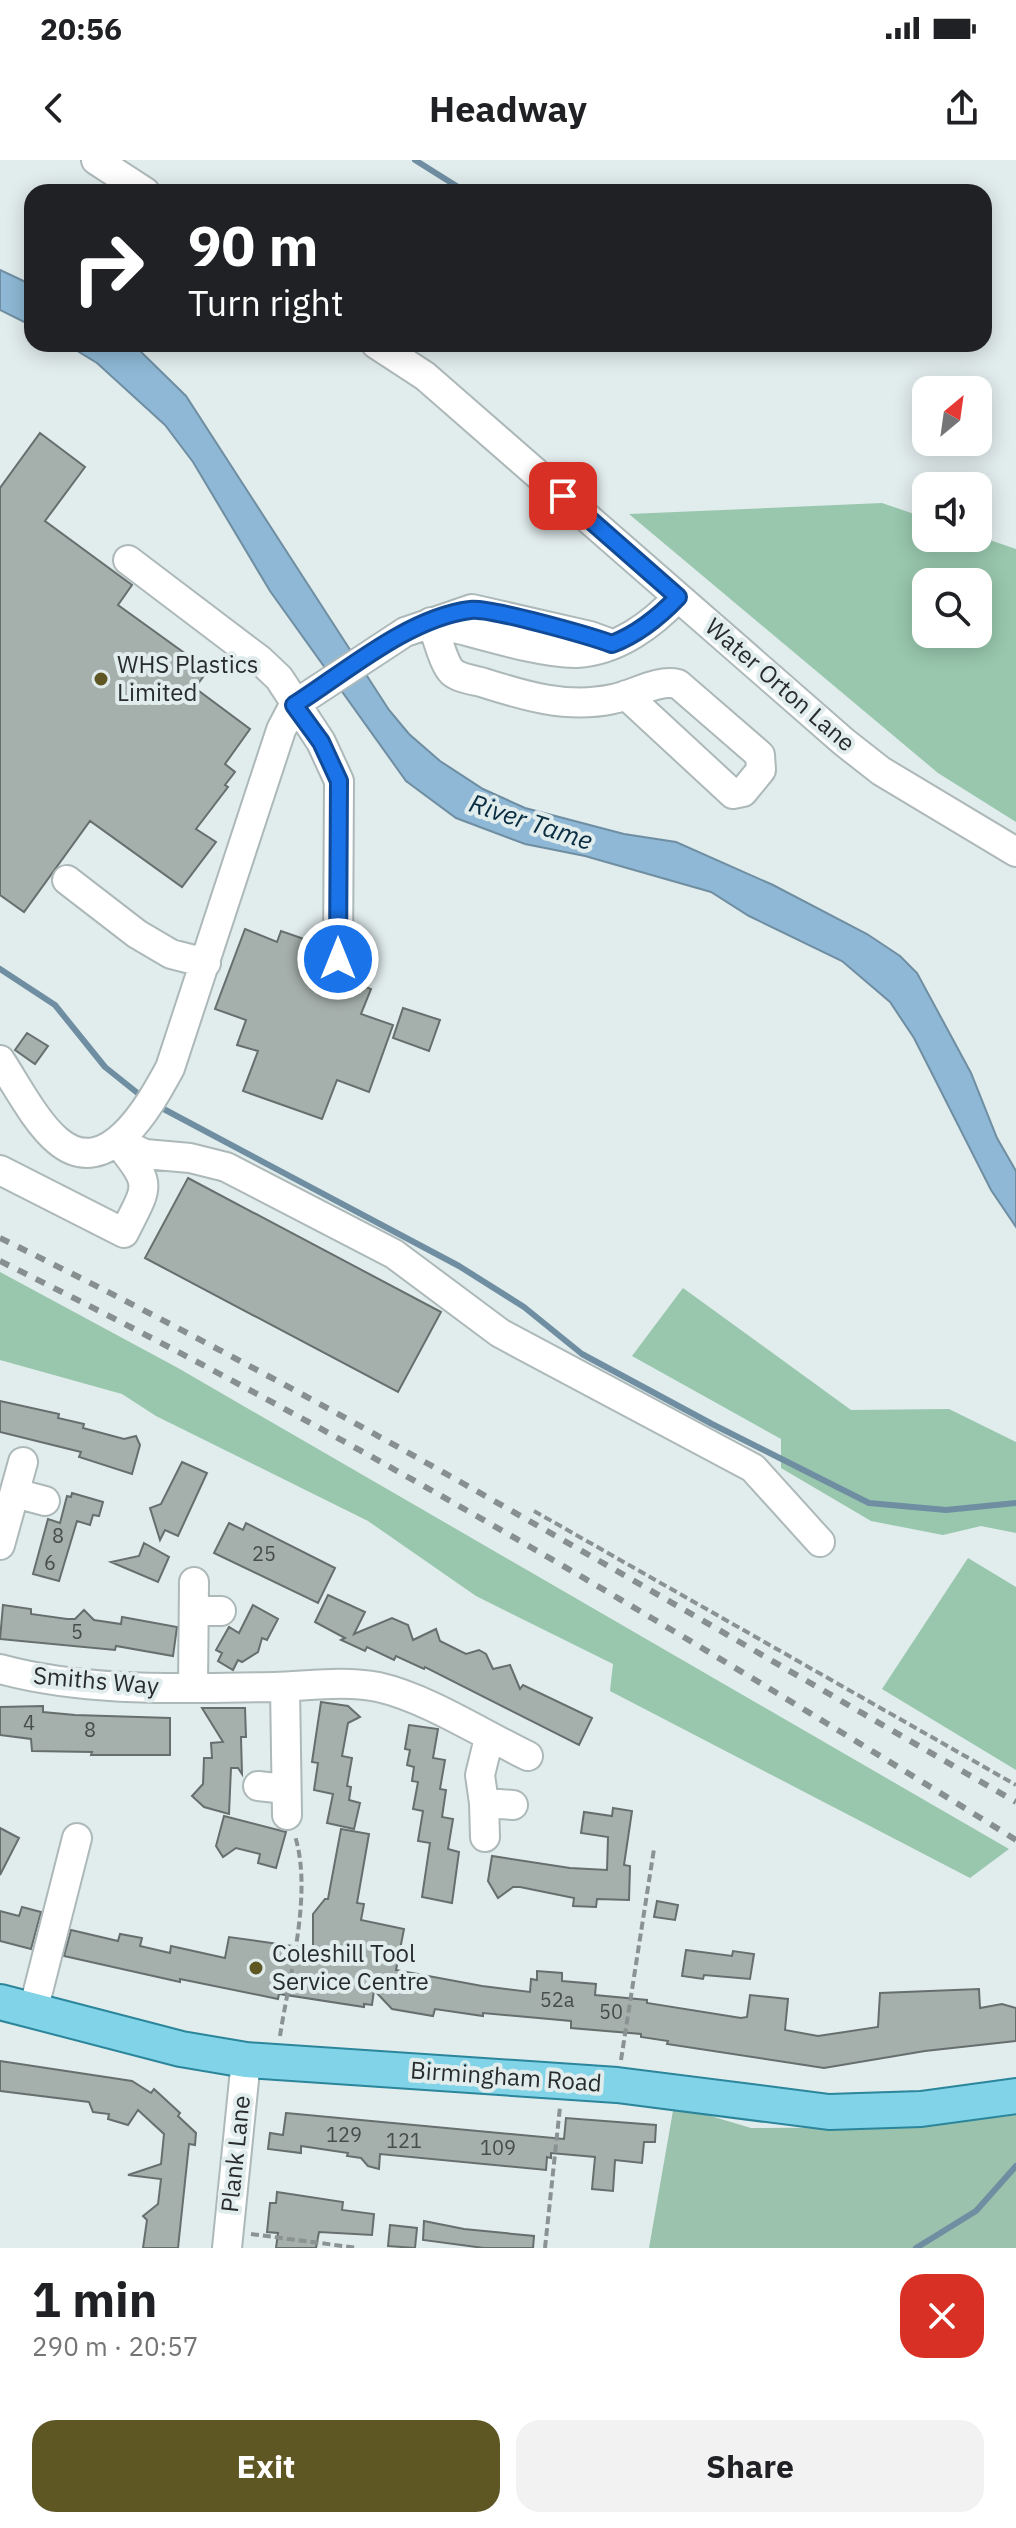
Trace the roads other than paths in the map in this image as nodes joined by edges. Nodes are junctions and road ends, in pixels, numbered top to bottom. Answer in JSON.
{"nodes":[{"id":1,"x":96,"y":160,"type":"edge"},
{"id":2,"x":133,"y":184,"type":"edge"},
{"id":3,"x":388,"y":352,"type":"edge"},
{"id":4,"x":128,"y":560,"type":"dead end"},
{"id":5,"x":678,"y":597,"type":"junction"},
{"id":6,"x":431,"y":622,"type":"junction"},
{"id":7,"x":626,"y":695,"type":"junction"},
{"id":8,"x":294,"y":705,"type":"junction"},
{"id":9,"x":1016,"y":852,"type":"edge"},
{"id":10,"x":67,"y":880,"type":"dead end"},
{"id":11,"x":338,"y":959,"type":"dead end"},
{"id":12,"x":206,"y":963,"type":"junction"},
{"id":13,"x":0,"y":1060,"type":"edge"},
{"id":14,"x":117,"y":1141,"type":"junction"},
{"id":15,"x":0,"y":1170,"type":"edge"},
{"id":16,"x":23,"y":1462,"type":"dead end"},
{"id":17,"x":15,"y":1493,"type":"junction"},
{"id":18,"x":45,"y":1501,"type":"dead end"},
{"id":19,"x":820,"y":1542,"type":"dead end"},
{"id":20,"x":0,"y":1545,"type":"edge"},
{"id":21,"x":194,"y":1582,"type":"dead end"},
{"id":22,"x":0,"y":1669,"type":"edge"},
{"id":23,"x":285,"y":1687,"type":"junction"},
{"id":24,"x":193,"y":1688,"type":"junction"},
{"id":25,"x":489,"y":1738,"type":"junction"},
{"id":26,"x":528,"y":1756,"type":"dead end"},
{"id":27,"x":277,"y":1797,"type":"road end"},
{"id":28,"x":484,"y":1803,"type":"junction"},
{"id":29,"x":513,"y":1805,"type":"dead end"},
{"id":30,"x":485,"y":1837,"type":"dead end"},
{"id":31,"x":77,"y":1838,"type":"dead end"},
{"id":32,"x":0,"y":2002,"type":"edge"},
{"id":33,"x":33,"y":2011,"type":"junction"},
{"id":34,"x":261,"y":2061,"type":"junction"},
{"id":35,"x":1016,"y":2096,"type":"edge"},
{"id":36,"x":228,"y":2240,"type":"edge"}],
"edges":[{"from":1,"to":2,"type":"street"},
{"from":3,"to":5,"type":"street","name":"Water Orton Lane"},
{"from":4,"to":8,"type":"street"},
{"from":5,"to":6,"type":"street"},
{"from":5,"to":9,"type":"street","name":"Water Orton Lane"},
{"from":6,"to":7,"type":"street"},
{"from":6,"to":8,"type":"street"},
{"from":7,"to":7,"type":"street"},
{"from":8,"to":11,"type":"street"},
{"from":8,"to":12,"type":"street"},
{"from":10,"to":12,"type":"street"},
{"from":12,"to":14,"type":"street"},
{"from":13,"to":14,"type":"street"},
{"from":14,"to":15,"type":"street"},
{"from":14,"to":19,"type":"street"},
{"from":16,"to":17,"type":"street"},
{"from":17,"to":18,"type":"street"},
{"from":17,"to":20,"type":"street"},
{"from":21,"to":24,"type":"street","name":"Smiths Way"},
{"from":22,"to":24,"type":"street","name":"Smiths Way"},
{"from":23,"to":24,"type":"street","name":"Smiths Way"},
{"from":23,"to":25,"type":"street","name":"Smiths Way"},
{"from":23,"to":27,"type":"street"},
{"from":25,"to":26,"type":"street","name":"Smiths Way"},
{"from":25,"to":28,"type":"street"},
{"from":28,"to":29,"type":"street"},
{"from":28,"to":30,"type":"street"},
{"from":31,"to":33,"type":"street"},
{"from":32,"to":33,"type":"main road","name":"Birmingham Road"},
{"from":33,"to":34,"type":"main road","name":"Birmingham Road"},
{"from":34,"to":35,"type":"main road","name":"Birmingham Road"},
{"from":34,"to":36,"type":"street","name":"Plank Lane"}]}
